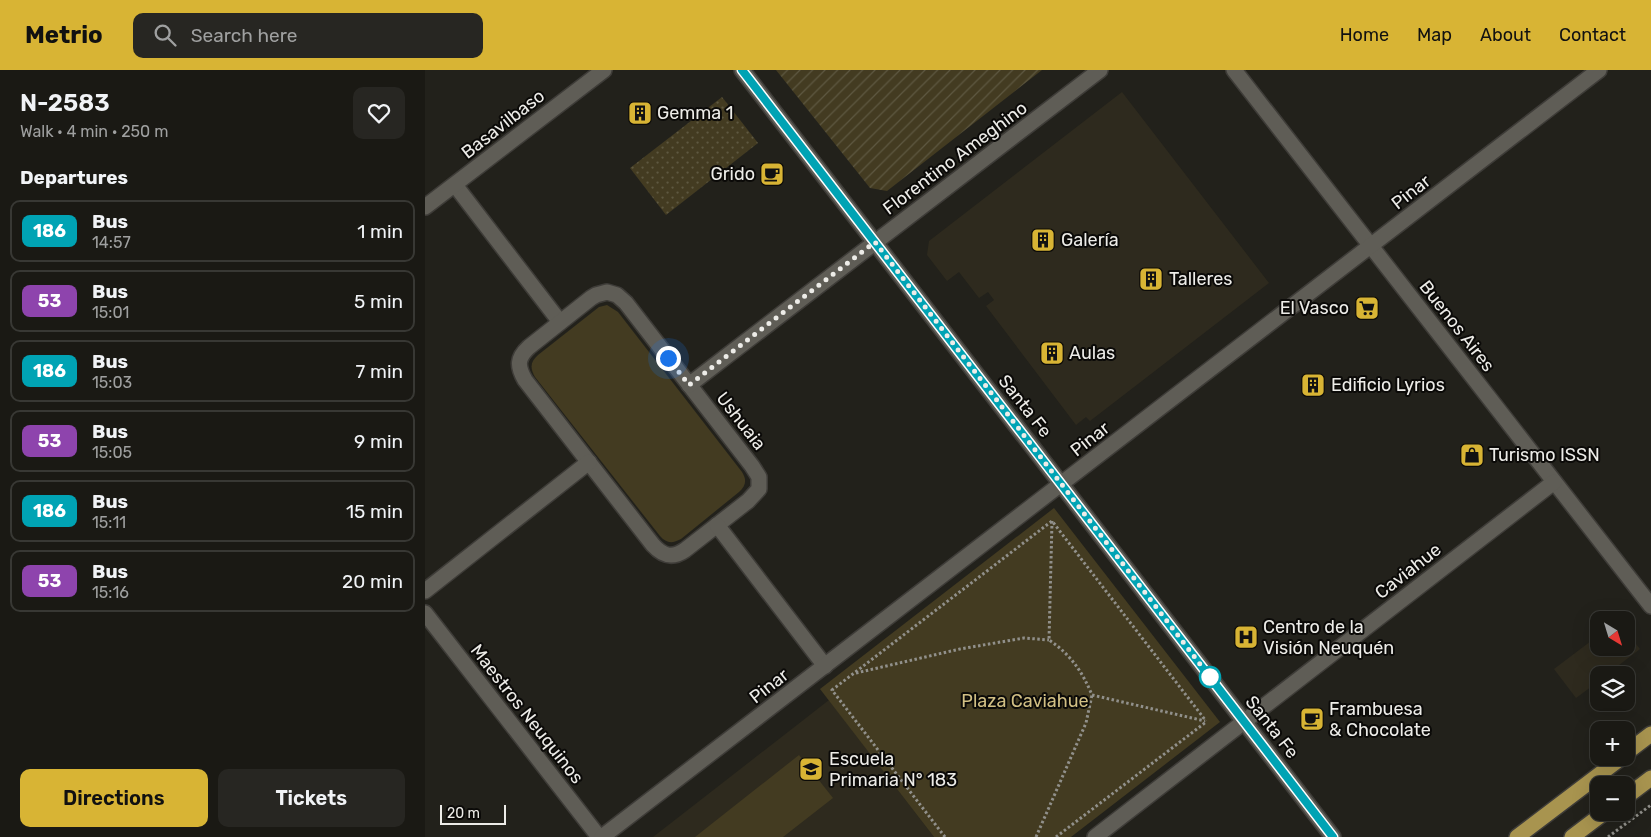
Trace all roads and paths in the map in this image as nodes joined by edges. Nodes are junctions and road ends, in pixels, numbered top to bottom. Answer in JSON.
{"nodes":[{"id":1,"x":604,"y":70,"type":"edge"},
{"id":2,"x":742,"y":70,"type":"edge"},
{"id":3,"x":1101,"y":70,"type":"edge"},
{"id":4,"x":1234,"y":70,"type":"edge"},
{"id":5,"x":1599,"y":70,"type":"edge"},
{"id":6,"x":455,"y":185,"type":"junction"},
{"id":7,"x":425,"y":207,"type":"edge"},
{"id":8,"x":875,"y":242,"type":"junction"},
{"id":9,"x":1371,"y":246,"type":"junction"},
{"id":10,"x":560,"y":322,"type":"junction"},
{"id":11,"x":689,"y":385,"type":"junction"},
{"id":12,"x":589,"y":462,"type":"junction"},
{"id":13,"x":1554,"y":482,"type":"junction"},
{"id":14,"x":1061,"y":484,"type":"junction"},
{"id":15,"x":1052,"y":521,"type":"junction"},
{"id":16,"x":717,"y":525,"type":"junction"},
{"id":17,"x":425,"y":591,"type":"edge"},
{"id":18,"x":1651,"y":606,"type":"edge"},
{"id":19,"x":425,"y":613,"type":"edge"},
{"id":20,"x":1049,"y":640,"type":"junction"},
{"id":21,"x":825,"y":666,"type":"junction"},
{"id":22,"x":853,"y":674,"type":"junction"},
{"id":23,"x":1092,"y":694,"type":"junction"},
{"id":24,"x":1206,"y":721,"type":"junction"},
{"id":25,"x":1244,"y":722,"type":"junction"},
{"id":26,"x":1651,"y":734,"type":"edge"},
{"id":27,"x":1635,"y":746,"type":"edge"},
{"id":28,"x":1610,"y":766,"type":"edge"},
{"id":29,"x":1651,"y":778,"type":"edge"},
{"id":30,"x":1635,"y":790,"type":"edge"},
{"id":31,"x":1651,"y":805,"type":"edge"},
{"id":32,"x":1593,"y":821,"type":"edge"},
{"id":33,"x":601,"y":837,"type":"edge"},
{"id":34,"x":945,"y":837,"type":"edge"},
{"id":35,"x":1036,"y":837,"type":"edge"},
{"id":36,"x":1056,"y":837,"type":"edge"},
{"id":37,"x":1095,"y":837,"type":"edge"},
{"id":38,"x":1333,"y":837,"type":"edge"},
{"id":39,"x":1517,"y":837,"type":"edge"},
{"id":40,"x":1572,"y":837,"type":"edge"},
{"id":41,"x":1608,"y":837,"type":"edge"}],
"edges":[{"from":1,"to":6,"type":"street","name":"Basavilbaso"},
{"from":2,"to":8,"type":"street","name":"Santa Fe"},
{"from":3,"to":8,"type":"street","name":"Florentino Ameghino"},
{"from":4,"to":9,"type":"street","name":"Buenos Aires"},
{"from":5,"to":9,"type":"street","name":"Pinar"},
{"from":6,"to":7,"type":"street","name":"Basavilbaso"},
{"from":6,"to":10,"type":"street"},
{"from":8,"to":11,"type":"street","name":"Florentino Ameghino"},
{"from":8,"to":14,"type":"street","name":"Santa Fe"},
{"from":9,"to":13,"type":"street","name":"Buenos Aires"},
{"from":9,"to":14,"type":"street","name":"Pinar"},
{"from":10,"to":11,"type":"street","name":"Ushuaia"},
{"from":10,"to":12,"type":"street","name":"Ushuaia"},
{"from":11,"to":16,"type":"street","name":"Ushuaia"},
{"from":12,"to":16,"type":"street","name":"Ushuaia"},
{"from":12,"to":17,"type":"street"},
{"from":13,"to":18,"type":"street","name":"Buenos Aires"},
{"from":13,"to":25,"type":"street","name":"Caviahue"},
{"from":14,"to":21,"type":"street","name":"Pinar"},
{"from":14,"to":25,"type":"street","name":"Santa Fe"},
{"from":15,"to":20,"type":"path"},
{"from":15,"to":22,"type":"path"},
{"from":15,"to":24,"type":"path"},
{"from":16,"to":21,"type":"street"},
{"from":19,"to":33,"type":"street","name":"Maestros Neuquinos"},
{"from":20,"to":22,"type":"path"},
{"from":20,"to":23,"type":"path"},
{"from":21,"to":33,"type":"street","name":"Pinar"},
{"from":22,"to":34,"type":"path"},
{"from":23,"to":24,"type":"path"},
{"from":23,"to":35,"type":"path"},
{"from":24,"to":36,"type":"path"},
{"from":25,"to":37,"type":"street","name":"Caviahue"},
{"from":25,"to":38,"type":"street","name":"Santa Fe"},
{"from":26,"to":27,"type":"main road"},
{"from":28,"to":39,"type":"main road"},
{"from":29,"to":30,"type":"main road"},
{"from":31,"to":41,"type":"path"},
{"from":32,"to":40,"type":"main road"}]}
